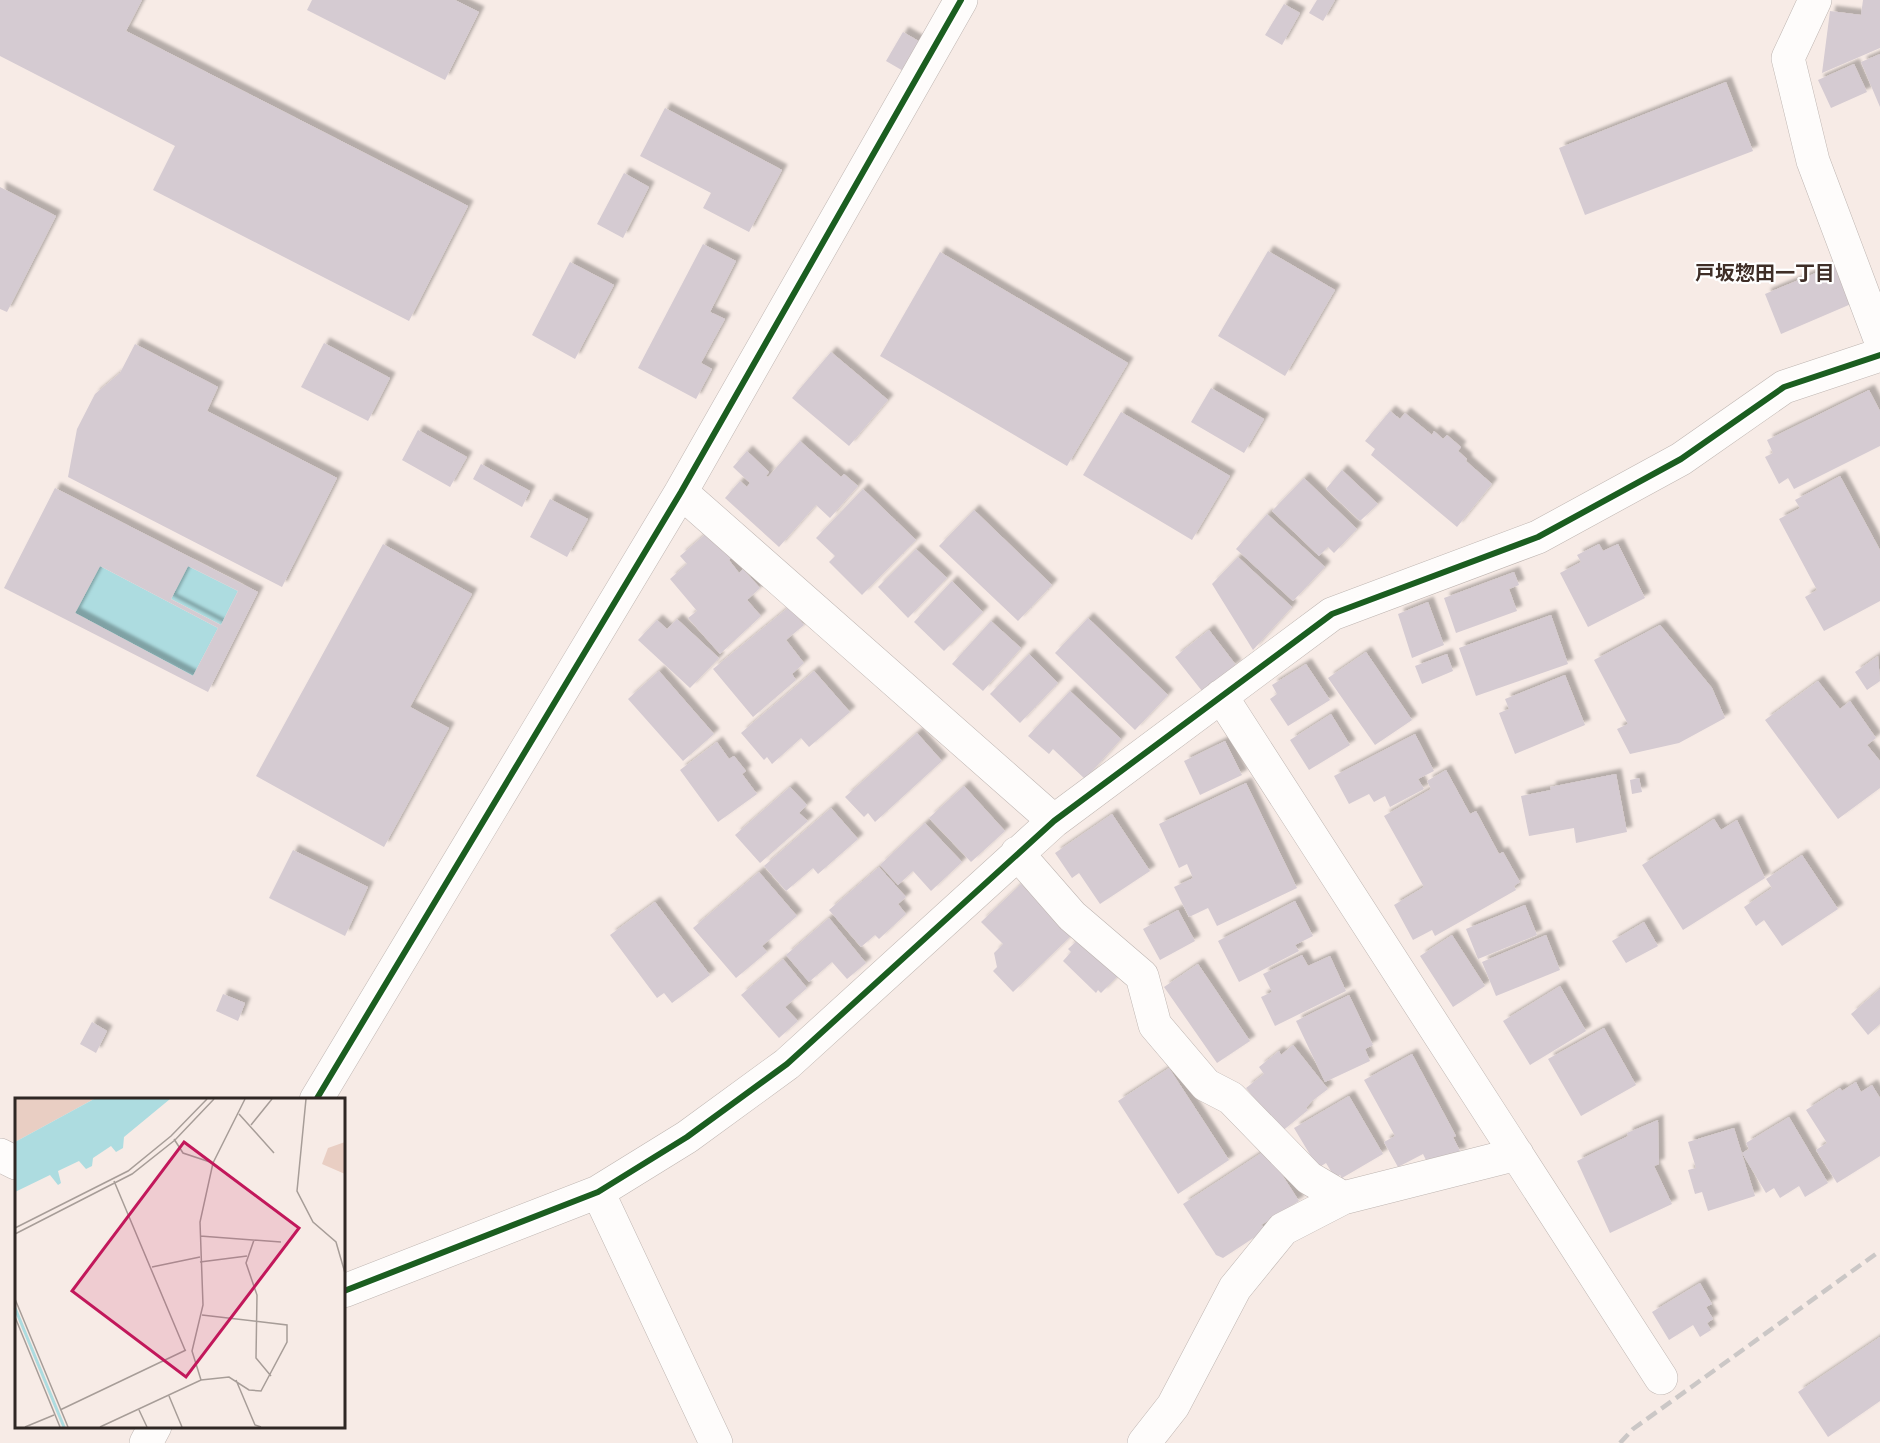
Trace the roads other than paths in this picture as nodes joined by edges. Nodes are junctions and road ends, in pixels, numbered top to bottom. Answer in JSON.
{"nodes":[{"id":1,"x":961,"y":0,"type":"edge"},
{"id":2,"x":1815,"y":0,"type":"edge"},
{"id":3,"x":1880,"y":339,"type":"edge"},
{"id":4,"x":1880,"y":355,"type":"edge"},
{"id":5,"x":681,"y":492,"type":"junction"},
{"id":6,"x":1221,"y":696,"type":"junction"},
{"id":7,"x":1054,"y":821,"type":"junction"},
{"id":8,"x":1017,"y":853,"type":"junction"},
{"id":9,"x":317,"y":1098,"type":"edge"},
{"id":10,"x":1517,"y":1154,"type":"junction"},
{"id":11,"x":0,"y":1155,"type":"edge"},
{"id":12,"x":15,"y":1162,"type":"edge"},
{"id":13,"x":598,"y":1192,"type":"junction"},
{"id":14,"x":1343,"y":1198,"type":"junction"},
{"id":15,"x":345,"y":1291,"type":"edge"},
{"id":16,"x":1661,"y":1378,"type":"dead end"},
{"id":17,"x":154,"y":1428,"type":"edge"},
{"id":18,"x":146,"y":1443,"type":"edge"},
{"id":19,"x":716,"y":1443,"type":"edge"},
{"id":20,"x":1144,"y":1443,"type":"edge"}],
"edges":[{"from":1,"to":5,"type":"street"},
{"from":2,"to":3,"type":"street"},
{"from":4,"to":6,"type":"street"},
{"from":5,"to":7,"type":"street"},
{"from":5,"to":9,"type":"street"},
{"from":6,"to":7,"type":"street"},
{"from":6,"to":10,"type":"street"},
{"from":7,"to":8,"type":"street"},
{"from":8,"to":13,"type":"street"},
{"from":8,"to":14,"type":"street"},
{"from":10,"to":14,"type":"street"},
{"from":10,"to":16,"type":"street"},
{"from":11,"to":12,"type":"street"},
{"from":13,"to":15,"type":"street"},
{"from":13,"to":19,"type":"street"},
{"from":14,"to":20,"type":"street"},
{"from":17,"to":18,"type":"street"}]}
